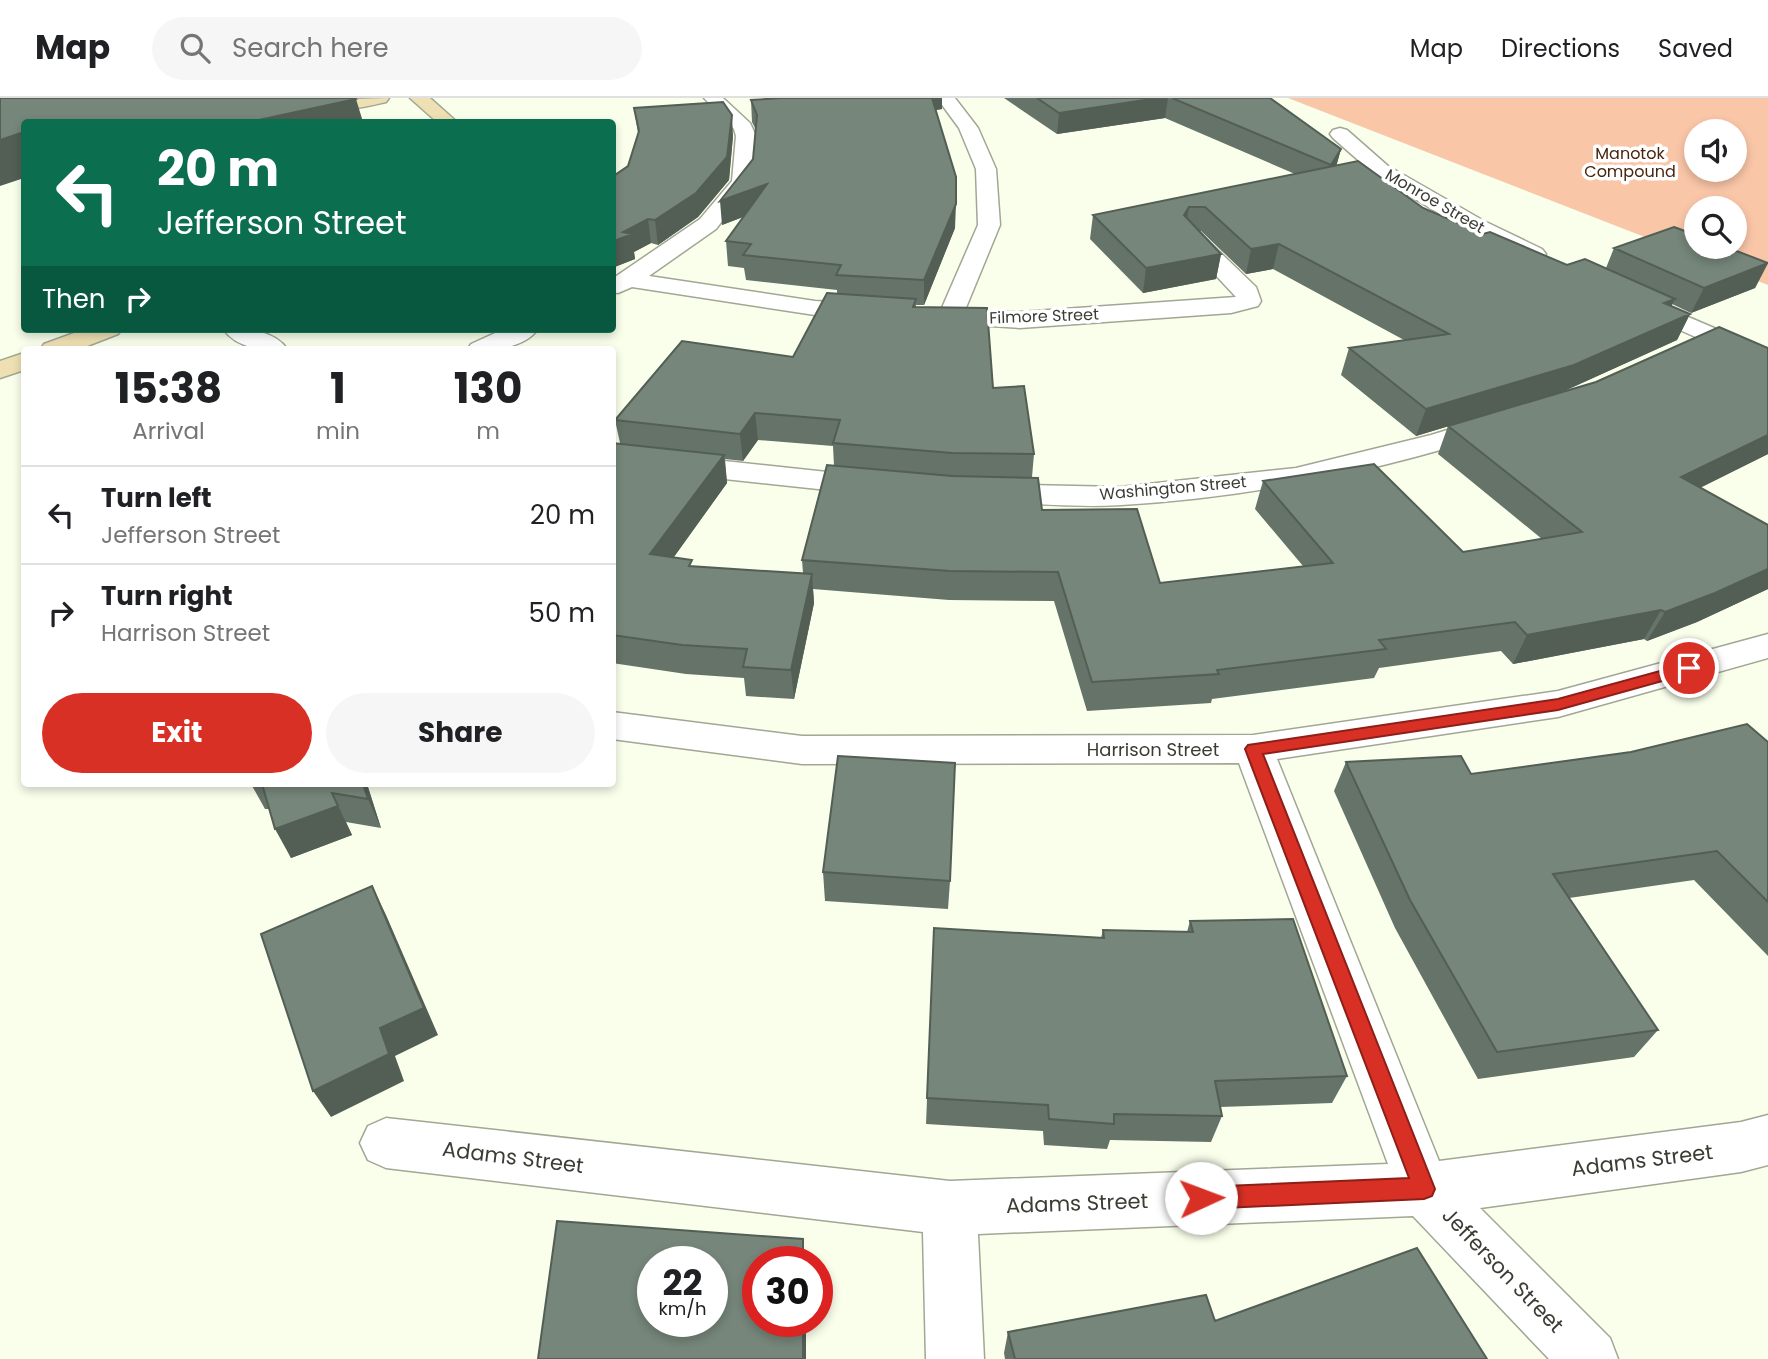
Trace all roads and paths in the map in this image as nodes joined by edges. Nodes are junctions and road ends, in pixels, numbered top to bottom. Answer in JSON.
{"nodes":[{"id":1,"x":203,"y":98,"type":"edge"},
{"id":2,"x":380,"y":98,"type":"edge"},
{"id":3,"x":419,"y":98,"type":"edge"},
{"id":4,"x":713,"y":98,"type":"edge"},
{"id":5,"x":946,"y":98,"type":"edge"},
{"id":6,"x":444,"y":119,"type":"edge"},
{"id":7,"x":1340,"y":134,"type":"dead end"},
{"id":8,"x":1193,"y":239,"type":"edge"},
{"id":9,"x":1550,"y":261,"type":"edge"},
{"id":10,"x":621,"y":284,"type":"edge"},
{"id":11,"x":1612,"y":290,"type":"edge"},
{"id":12,"x":950,"y":317,"type":"junction"},
{"id":13,"x":98,"y":333,"type":"edge"},
{"id":14,"x":243,"y":333,"type":"edge"},
{"id":15,"x":516,"y":333,"type":"edge"},
{"id":16,"x":1712,"y":337,"type":"junction"},
{"id":17,"x":64,"y":346,"type":"edge"},
{"id":18,"x":268,"y":346,"type":"edge"},
{"id":19,"x":489,"y":346,"type":"edge"},
{"id":20,"x":1674,"y":354,"type":"edge"},
{"id":21,"x":1768,"y":361,"type":"edge"},
{"id":22,"x":21,"y":362,"type":"edge"},
{"id":23,"x":0,"y":370,"type":"edge"},
{"id":24,"x":1520,"y":417,"type":"edge"},
{"id":25,"x":616,"y":458,"type":"edge"},
{"id":26,"x":896,"y":487,"type":"edge"},
{"id":27,"x":964,"y":492,"type":"edge"},
{"id":28,"x":1768,"y":646,"type":"edge"},
{"id":29,"x":616,"y":726,"type":"edge"},
{"id":30,"x":1253,"y":749,"type":"junction"},
{"id":31,"x":1768,"y":1140,"type":"edge"},
{"id":32,"x":386,"y":1143,"type":"dead end"},
{"id":33,"x":1424,"y":1189,"type":"junction"},
{"id":34,"x":950,"y":1208,"type":"junction"},
{"id":35,"x":955,"y":1359,"type":"edge"},
{"id":36,"x":1589,"y":1359,"type":"edge"}],
"edges":[{"from":1,"to":2,"type":"street"},
{"from":3,"to":6,"type":"street"},
{"from":4,"to":10,"type":"street"},
{"from":5,"to":12,"type":"street"},
{"from":7,"to":9,"type":"street","name":"Monroe Street"},
{"from":8,"to":12,"type":"street","name":"Filmore Street"},
{"from":10,"to":12,"type":"street","name":"Filmore Street"},
{"from":11,"to":16,"type":"street"},
{"from":13,"to":17,"type":"street"},
{"from":14,"to":18,"type":"street"},
{"from":15,"to":19,"type":"street"},
{"from":16,"to":20,"type":"street"},
{"from":16,"to":21,"type":"street"},
{"from":22,"to":23,"type":"street"},
{"from":24,"to":27,"type":"street","name":"Washington Street"},
{"from":25,"to":26,"type":"street"},
{"from":28,"to":30,"type":"street","name":"Harrison Street"},
{"from":29,"to":30,"type":"street","name":"Harrison Street"},
{"from":30,"to":33,"type":"street","name":"Jefferson Street"},
{"from":31,"to":33,"type":"street","name":"Adams Street"},
{"from":32,"to":34,"type":"street","name":"Adams Street"},
{"from":33,"to":34,"type":"street","name":"Adams Street"},
{"from":33,"to":36,"type":"street","name":"Jefferson Street"},
{"from":34,"to":35,"type":"street"}]}
